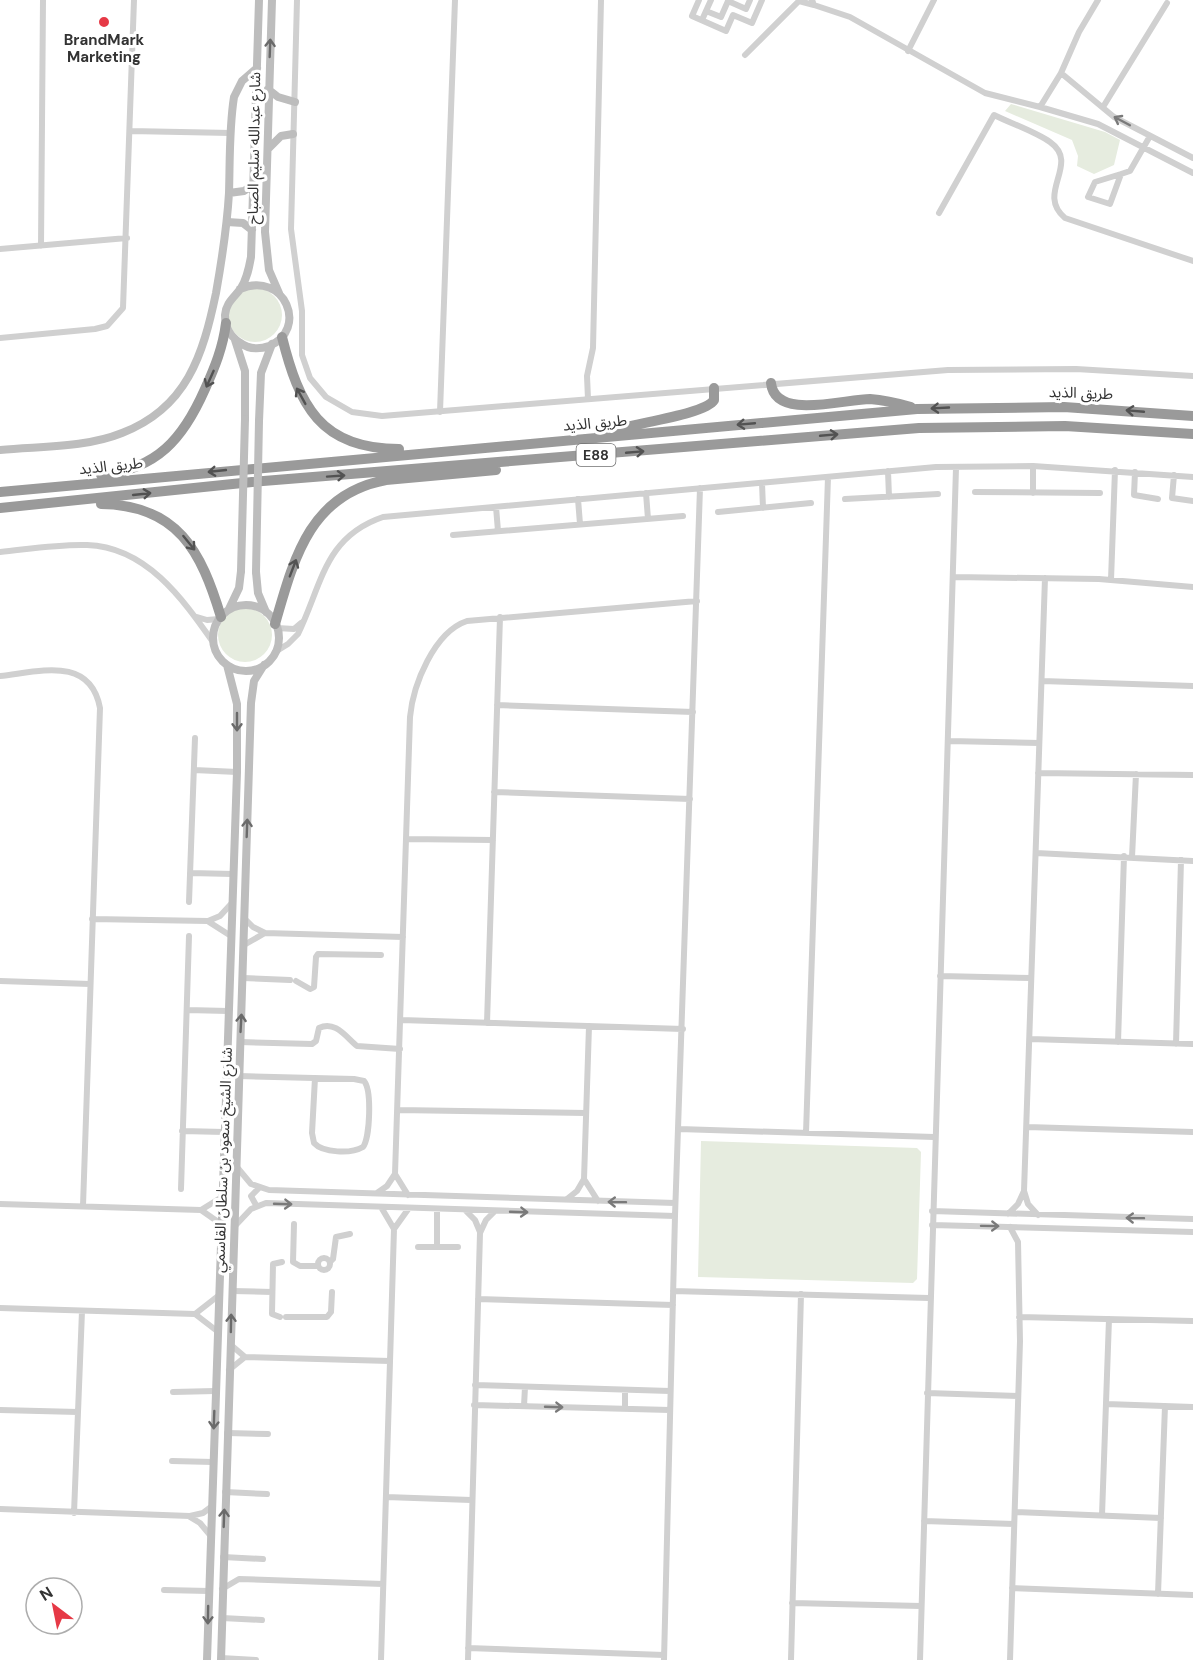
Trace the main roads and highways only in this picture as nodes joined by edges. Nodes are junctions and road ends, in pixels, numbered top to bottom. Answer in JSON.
{"nodes":[{"id":1,"x":259,"y":0,"type":"edge"},
{"id":2,"x":272,"y":0,"type":"edge"},
{"id":3,"x":257,"y":68,"type":"junction"},
{"id":4,"x":268,"y":89,"type":"junction"},
{"id":5,"x":295,"y":102,"type":"road end"},
{"id":6,"x":293,"y":134,"type":"road end"},
{"id":7,"x":267,"y":149,"type":"junction"},
{"id":8,"x":253,"y":184,"type":"junction"},
{"id":9,"x":229,"y":193,"type":"junction"},
{"id":10,"x":227,"y":222,"type":"junction"},
{"id":11,"x":252,"y":230,"type":"junction"},
{"id":12,"x":240,"y":289,"type":"junction"},
{"id":13,"x":279,"y":293,"type":"junction"},
{"id":14,"x":226,"y":323,"type":"junction"},
{"id":15,"x":282,"y":337,"type":"junction"},
{"id":16,"x":235,"y":340,"type":"junction"},
{"id":17,"x":272,"y":344,"type":"junction"},
{"id":18,"x":771,"y":383,"type":"road end"},
{"id":19,"x":714,"y":388,"type":"road end"},
{"id":20,"x":917,"y":409,"type":"junction"},
{"id":21,"x":1193,"y":416,"type":"edge"},
{"id":22,"x":1193,"y":434,"type":"edge"},
{"id":23,"x":592,"y":438,"type":"junction"},
{"id":24,"x":570,"y":440,"type":"junction"},
{"id":25,"x":0,"y":450,"type":"edge"},
{"id":26,"x":571,"y":458,"type":"junction"},
{"id":27,"x":33,"y":489,"type":"junction"},
{"id":28,"x":0,"y":492,"type":"edge"},
{"id":29,"x":59,"y":503,"type":"junction"},
{"id":30,"x":0,"y":508,"type":"edge"},
{"id":31,"x":266,"y":612,"type":"junction"},
{"id":32,"x":222,"y":616,"type":"junction"},
{"id":33,"x":276,"y":626,"type":"junction"},
{"id":34,"x":227,"y":665,"type":"junction"},
{"id":35,"x":264,"y":665,"type":"junction"},
{"id":36,"x":231,"y":904,"type":"junction"},
{"id":37,"x":244,"y":917,"type":"junction"},
{"id":38,"x":221,"y":1659,"type":"edge"},
{"id":39,"x":207,"y":1660,"type":"edge"}],
"edges":[{"from":1,"to":3,"type":"main road","name":"شارع عبدالله سليم الصباح"},
{"from":4,"to":2,"type":"main road","name":"شارع عبدالله سليم الصباح","one_way":true},
{"from":3,"to":8,"type":"main road","name":"شارع عبدالله سليم الصباح"},
{"from":3,"to":9,"type":"main road"},
{"from":4,"to":5,"type":"main road"},
{"from":4,"to":7,"type":"main road","name":"شارع عبدالله سليم الصباح"},
{"from":6,"to":7,"type":"main road"},
{"from":7,"to":13,"type":"main road","name":"شارع عبدالله سليم الصباح"},
{"from":8,"to":9,"type":"main road"},
{"from":8,"to":11,"type":"main road","name":"شارع عبدالله سليم الصباح"},
{"from":9,"to":10,"type":"main road"},
{"from":10,"to":11,"type":"main road"},
{"from":10,"to":25,"type":"main road"},
{"from":11,"to":12,"type":"main road","name":"شارع عبدالله سليم الصباح"},
{"from":12,"to":13,"type":"main road"},
{"from":12,"to":14,"type":"main road"},
{"from":13,"to":15,"type":"main road"},
{"from":14,"to":16,"type":"main road"},
{"from":14,"to":27,"type":"highway","one_way":true},
{"from":15,"to":17,"type":"main road"},
{"from":24,"to":15,"type":"highway","one_way":true},
{"from":16,"to":17,"type":"main road"},
{"from":16,"to":32,"type":"main road","bridge":true},
{"from":17,"to":31,"type":"main road","bridge":true},
{"from":18,"to":20,"type":"highway"},
{"from":19,"to":23,"type":"highway"},
{"from":21,"to":20,"type":"highway","name":"طريق الذيد","number":"E88","one_way":true},
{"from":20,"to":23,"type":"highway","name":"طريق الذيد","number":"E88","one_way":true},
{"from":26,"to":22,"type":"highway","name":"طريق الذيد","number":"E88","one_way":true},
{"from":23,"to":24,"type":"highway","name":"طريق الذيد","number":"E88"},
{"from":24,"to":27,"type":"highway","name":"طريق الذيد","number":"E88","one_way":true},
{"from":29,"to":26,"type":"highway","name":"طريق الذيد","number":"E88","one_way":true},
{"from":33,"to":26,"type":"highway","one_way":true},
{"from":27,"to":28,"type":"highway","name":"طريق الذيد","number":"E88"},
{"from":29,"to":30,"type":"highway","name":"طريق الذيد","number":"E88"},
{"from":29,"to":32,"type":"highway","one_way":true},
{"from":31,"to":32,"type":"main road"},
{"from":31,"to":33,"type":"main road"},
{"from":32,"to":34,"type":"main road"},
{"from":33,"to":35,"type":"main road"},
{"from":34,"to":35,"type":"main road"},
{"from":34,"to":36,"type":"main road","name":"شارع الشيخ سعود بن سلطان القاسمي","one_way":true},
{"from":37,"to":35,"type":"main road","name":"شارع الشيخ سعود بن سلطان القاسمي","one_way":true},
{"from":36,"to":37,"type":"main road"},
{"from":36,"to":39,"type":"main road","name":"شارع الشيخ سعود بن سلطان القاسمي","one_way":true},
{"from":38,"to":37,"type":"main road","name":"شارع الشيخ سعود بن سلطان القاسمي","one_way":true}]}
